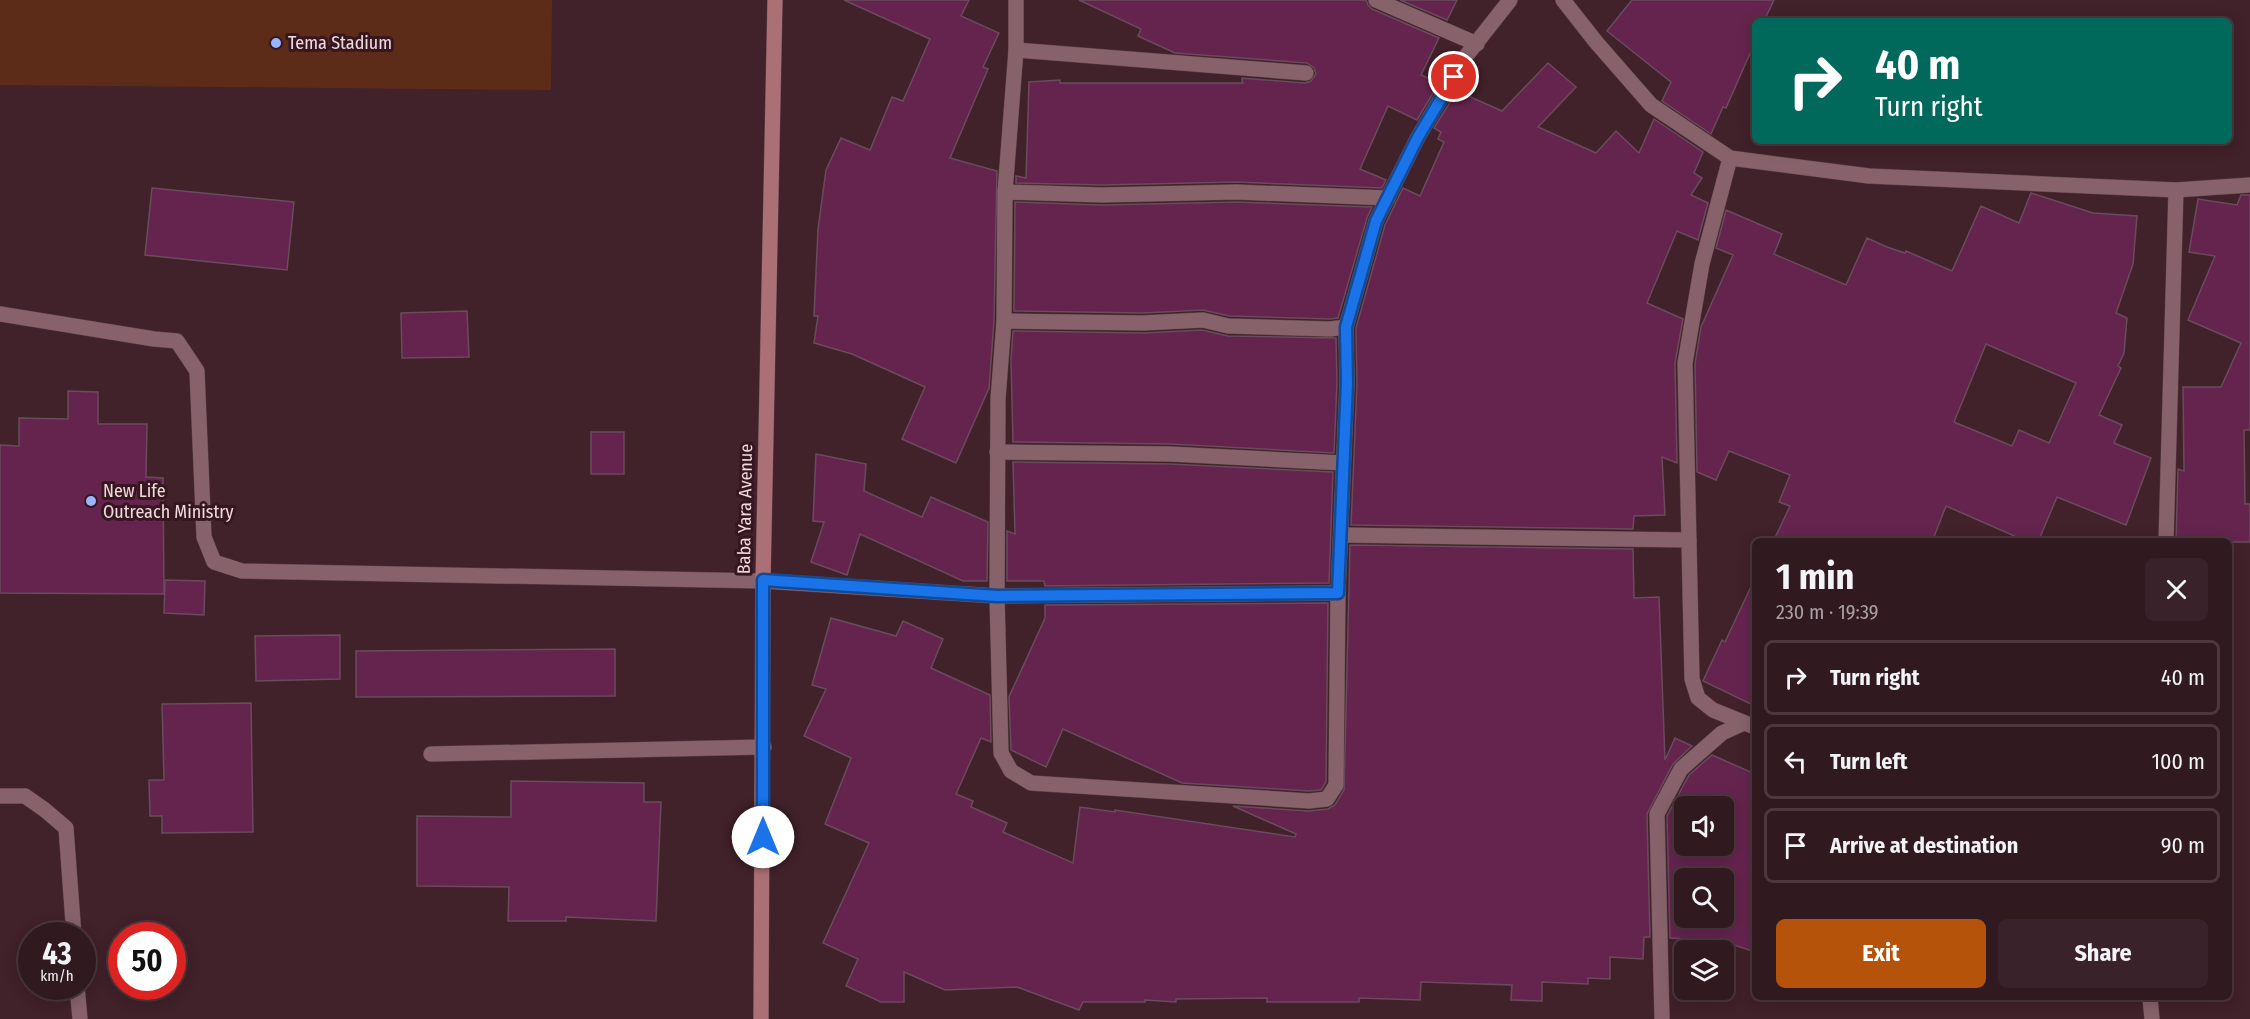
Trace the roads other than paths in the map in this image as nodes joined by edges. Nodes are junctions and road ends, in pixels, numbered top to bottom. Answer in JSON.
{"nodes":[{"id":1,"x":775,"y":0,"type":"edge"},
{"id":2,"x":1016,"y":0,"type":"edge"},
{"id":3,"x":1376,"y":0,"type":"edge"},
{"id":4,"x":1510,"y":0,"type":"edge"},
{"id":5,"x":1563,"y":0,"type":"edge"},
{"id":6,"x":1477,"y":44,"type":"junction"},
{"id":7,"x":1016,"y":50,"type":"junction"},
{"id":8,"x":1306,"y":73,"type":"dead end"},
{"id":9,"x":1730,"y":158,"type":"junction"},
{"id":10,"x":2250,"y":185,"type":"edge"},
{"id":11,"x":2176,"y":190,"type":"junction"},
{"id":12,"x":1005,"y":192,"type":"junction"},
{"id":13,"x":1388,"y":198,"type":"junction"},
{"id":14,"x":0,"y":314,"type":"edge"},
{"id":15,"x":1004,"y":321,"type":"junction"},
{"id":16,"x":1346,"y":327,"type":"junction"},
{"id":17,"x":997,"y":452,"type":"junction"},
{"id":18,"x":1343,"y":463,"type":"junction"},
{"id":19,"x":1341,"y":535,"type":"junction"},
{"id":20,"x":2166,"y":538,"type":"edge"},
{"id":21,"x":1689,"y":540,"type":"junction"},
{"id":22,"x":763,"y":580,"type":"junction"},
{"id":23,"x":1338,"y":593,"type":"junction"},
{"id":24,"x":997,"y":596,"type":"junction"},
{"id":25,"x":1749,"y":725,"type":"edge"},
{"id":26,"x":764,"y":747,"type":"junction"},
{"id":27,"x":431,"y":754,"type":"dead end"},
{"id":28,"x":0,"y":796,"type":"edge"},
{"id":29,"x":73,"y":922,"type":"edge"},
{"id":30,"x":79,"y":1000,"type":"edge"},
{"id":31,"x":2150,"y":1000,"type":"edge"},
{"id":32,"x":80,"y":1019,"type":"edge"},
{"id":33,"x":761,"y":1019,"type":"edge"},
{"id":34,"x":1662,"y":1019,"type":"edge"},
{"id":35,"x":2152,"y":1019,"type":"edge"}],
"edges":[{"from":1,"to":22,"type":"main road","name":"Baba Yara Avenue"},
{"from":2,"to":7,"type":"street"},
{"from":3,"to":6,"type":"street"},
{"from":4,"to":6,"type":"street"},
{"from":5,"to":9,"type":"street"},
{"from":6,"to":13,"type":"street"},
{"from":7,"to":8,"type":"street"},
{"from":7,"to":12,"type":"street"},
{"from":9,"to":11,"type":"street"},
{"from":9,"to":21,"type":"street"},
{"from":10,"to":11,"type":"street"},
{"from":11,"to":20,"type":"street"},
{"from":12,"to":13,"type":"street"},
{"from":12,"to":15,"type":"street"},
{"from":13,"to":16,"type":"street"},
{"from":14,"to":22,"type":"street"},
{"from":15,"to":16,"type":"street"},
{"from":15,"to":17,"type":"street"},
{"from":16,"to":18,"type":"street"},
{"from":17,"to":18,"type":"street"},
{"from":17,"to":24,"type":"street"},
{"from":18,"to":19,"type":"street"},
{"from":19,"to":21,"type":"street"},
{"from":19,"to":23,"type":"street"},
{"from":21,"to":25,"type":"street"},
{"from":22,"to":24,"type":"street"},
{"from":22,"to":26,"type":"main road","name":"Baba Yara Avenue"},
{"from":23,"to":24,"type":"street"},
{"from":23,"to":24,"type":"street"},
{"from":25,"to":34,"type":"street"},
{"from":26,"to":27,"type":"street"},
{"from":26,"to":33,"type":"main road","name":"Baba Yara Avenue"},
{"from":28,"to":29,"type":"street"},
{"from":30,"to":32,"type":"street"},
{"from":31,"to":35,"type":"street"}]}
